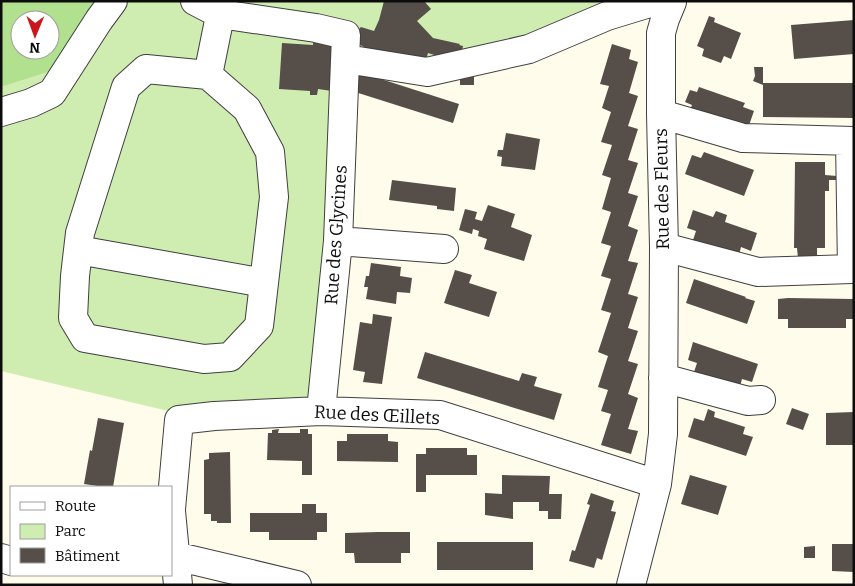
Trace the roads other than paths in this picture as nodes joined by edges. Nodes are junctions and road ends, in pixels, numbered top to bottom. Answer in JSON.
{"nodes":[{"id":1,"x":113,"y":1,"type":"edge"},
{"id":2,"x":195,"y":1,"type":"edge"},
{"id":3,"x":667,"y":1,"type":"edge"},
{"id":4,"x":221,"y":8,"type":"edge"},
{"id":5,"x":600,"y":10,"type":"edge"},
{"id":6,"x":346,"y":59,"type":"junction"},
{"id":7,"x":208,"y":75,"type":"junction"},
{"id":8,"x":1,"y":112,"type":"edge"},
{"id":9,"x":661,"y":114,"type":"junction"},
{"id":10,"x":852,"y":141,"type":"edge"},
{"id":11,"x":338,"y":241,"type":"junction"},
{"id":12,"x":664,"y":247,"type":"junction"},
{"id":13,"x":444,"y":249,"type":"dead end"},
{"id":14,"x":78,"y":250,"type":"junction"},
{"id":15,"x":853,"y":269,"type":"edge"},
{"id":16,"x":264,"y":282,"type":"junction"},
{"id":17,"x":663,"y":378,"type":"junction"},
{"id":18,"x":761,"y":400,"type":"dead end"},
{"id":19,"x":321,"y":411,"type":"junction"},
{"id":20,"x":657,"y":484,"type":"junction"},
{"id":21,"x":172,"y":499,"type":"edge"},
{"id":22,"x":172,"y":533,"type":"edge"},
{"id":23,"x":173,"y":556,"type":"edge"},
{"id":24,"x":178,"y":585,"type":"edge"},
{"id":25,"x":297,"y":585,"type":"edge"},
{"id":26,"x":632,"y":585,"type":"edge"}],
"edges":[{"from":1,"to":8,"type":"street"},
{"from":2,"to":4,"type":"street"},
{"from":3,"to":5,"type":"street"},
{"from":3,"to":9,"type":"street","name":"Rue des Fleurs"},
{"from":4,"to":6,"type":"street","name":"Rue des Glycines"},
{"from":4,"to":7,"type":"street"},
{"from":5,"to":6,"type":"street"},
{"from":6,"to":11,"type":"street","name":"Rue des Glycines"},
{"from":7,"to":14,"type":"street"},
{"from":7,"to":16,"type":"street"},
{"from":9,"to":10,"type":"street"},
{"from":9,"to":12,"type":"street","name":"Rue des Fleurs"},
{"from":10,"to":15,"type":"street"},
{"from":11,"to":13,"type":"street"},
{"from":11,"to":19,"type":"street","name":"Rue des Glycines"},
{"from":12,"to":15,"type":"street"},
{"from":12,"to":17,"type":"street","name":"Rue des Fleurs"},
{"from":14,"to":16,"type":"street"},
{"from":14,"to":16,"type":"street"},
{"from":17,"to":18,"type":"street"},
{"from":17,"to":20,"type":"street","name":"Rue des Fleurs"},
{"from":19,"to":20,"type":"street","name":"Rue des Œillets"},
{"from":19,"to":21,"type":"street","name":"Rue des Œillets"},
{"from":20,"to":26,"type":"street","name":"Rue des Fleurs"},
{"from":22,"to":23,"type":"street"},
{"from":23,"to":24,"type":"street"},
{"from":23,"to":25,"type":"street"}]}
